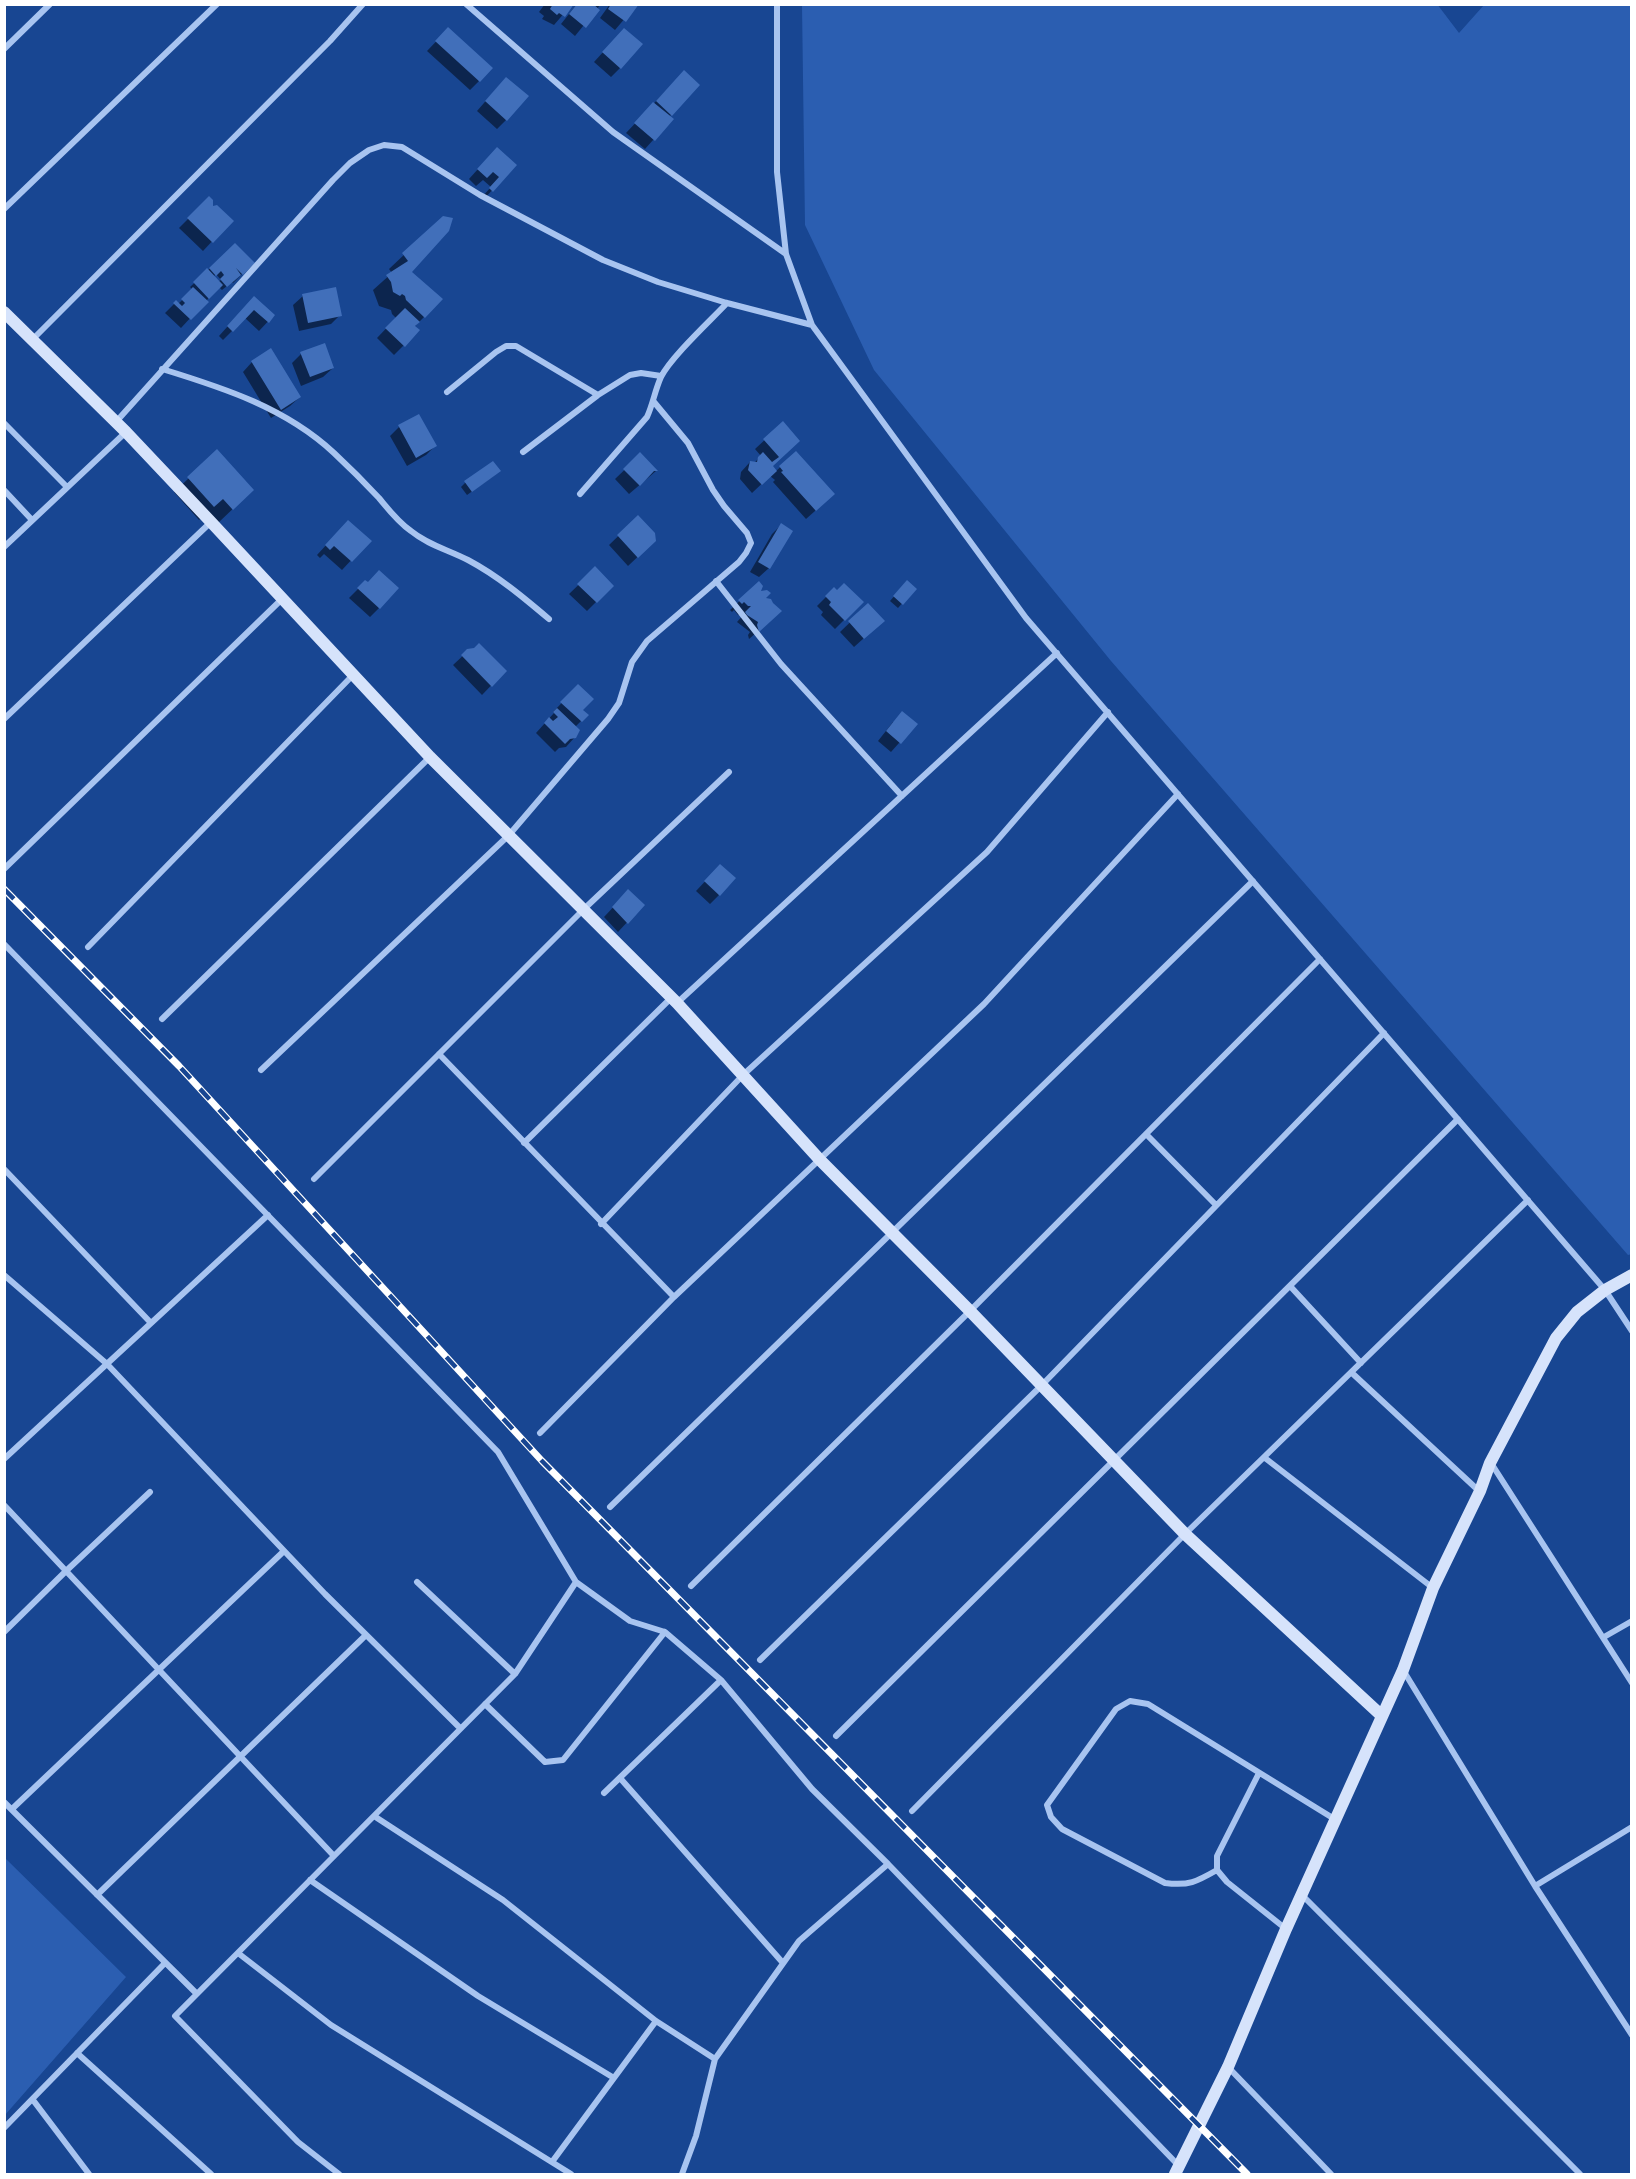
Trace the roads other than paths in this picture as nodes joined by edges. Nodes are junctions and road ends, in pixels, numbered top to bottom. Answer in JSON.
{"nodes":[{"id":1,"x":50,"y":4,"type":"edge"},
{"id":2,"x":217,"y":4,"type":"edge"},
{"id":3,"x":363,"y":4,"type":"edge"},
{"id":4,"x":466,"y":4,"type":"edge"},
{"id":5,"x":777,"y":4,"type":"edge"},
{"id":6,"x":4,"y":49,"type":"edge"},
{"id":7,"x":4,"y":209,"type":"edge"},
{"id":8,"x":786,"y":254,"type":"junction"},
{"id":9,"x":727,"y":303,"type":"junction"},
{"id":10,"x":4,"y":312,"type":"edge"},
{"id":11,"x":812,"y":325,"type":"junction"},
{"id":12,"x":32,"y":341,"type":"junction"},
{"id":13,"x":162,"y":369,"type":"junction"},
{"id":14,"x":661,"y":376,"type":"junction"},
{"id":15,"x":447,"y":392,"type":"dead end"},
{"id":16,"x":598,"y":394,"type":"junction"},
{"id":17,"x":654,"y":402,"type":"junction"},
{"id":18,"x":4,"y":423,"type":"edge"},
{"id":19,"x":114,"y":423,"type":"junction"},
{"id":20,"x":126,"y":432,"type":"junction"},
{"id":21,"x":523,"y":452,"type":"dead end"},
{"id":22,"x":67,"y":487,"type":"junction"},
{"id":23,"x":4,"y":490,"type":"edge"},
{"id":24,"x":580,"y":494,"type":"dead end"},
{"id":25,"x":33,"y":520,"type":"junction"},
{"id":26,"x":211,"y":522,"type":"junction"},
{"id":27,"x":4,"y":547,"type":"edge"},
{"id":28,"x":716,"y":581,"type":"junction"},
{"id":29,"x":282,"y":598,"type":"junction"},
{"id":30,"x":549,"y":619,"type":"dead end"},
{"id":31,"x":1057,"y":653,"type":"junction"},
{"id":32,"x":354,"y":675,"type":"junction"},
{"id":33,"x":1107,"y":712,"type":"junction"},
{"id":34,"x":4,"y":719,"type":"edge"},
{"id":35,"x":430,"y":758,"type":"junction"},
{"id":36,"x":729,"y":772,"type":"dead end"},
{"id":37,"x":1178,"y":794,"type":"junction"},
{"id":38,"x":902,"y":796,"type":"junction"},
{"id":39,"x":509,"y":835,"type":"junction"},
{"id":40,"x":4,"y":868,"type":"edge"},
{"id":41,"x":1253,"y":881,"type":"junction"},
{"id":42,"x":584,"y":909,"type":"junction"},
{"id":43,"x":4,"y":944,"type":"edge"},
{"id":44,"x":87,"y":947,"type":"dead end"},
{"id":45,"x":1320,"y":959,"type":"junction"},
{"id":46,"x":674,"y":1000,"type":"junction"},
{"id":47,"x":162,"y":1019,"type":"dead end"},
{"id":48,"x":1384,"y":1033,"type":"junction"},
{"id":49,"x":439,"y":1054,"type":"junction"},
{"id":50,"x":261,"y":1070,"type":"dead end"},
{"id":51,"x":743,"y":1075,"type":"junction"},
{"id":52,"x":1458,"y":1119,"type":"junction"},
{"id":53,"x":1146,"y":1134,"type":"junction"},
{"id":54,"x":524,"y":1143,"type":"junction"},
{"id":55,"x":820,"y":1160,"type":"junction"},
{"id":56,"x":4,"y":1169,"type":"edge"},
{"id":57,"x":314,"y":1179,"type":"dead end"},
{"id":58,"x":1528,"y":1200,"type":"junction"},
{"id":59,"x":1216,"y":1206,"type":"junction"},
{"id":60,"x":268,"y":1215,"type":"junction"},
{"id":61,"x":601,"y":1224,"type":"junction"},
{"id":62,"x":892,"y":1233,"type":"junction"},
{"id":63,"x":4,"y":1275,"type":"edge"},
{"id":64,"x":1632,"y":1275,"type":"edge"},
{"id":65,"x":1290,"y":1286,"type":"junction"},
{"id":66,"x":1605,"y":1290,"type":"junction"},
{"id":67,"x":674,"y":1297,"type":"junction"},
{"id":68,"x":970,"y":1311,"type":"junction"},
{"id":69,"x":151,"y":1323,"type":"junction"},
{"id":70,"x":1632,"y":1331,"type":"edge"},
{"id":71,"x":1361,"y":1363,"type":"junction"},
{"id":72,"x":107,"y":1364,"type":"junction"},
{"id":73,"x":1352,"y":1373,"type":"junction"},
{"id":74,"x":1041,"y":1386,"type":"junction"},
{"id":75,"x":540,"y":1433,"type":"dead end"},
{"id":76,"x":1265,"y":1458,"type":"junction"},
{"id":77,"x":4,"y":1460,"type":"edge"},
{"id":78,"x":1115,"y":1460,"type":"junction"},
{"id":79,"x":1490,"y":1463,"type":"junction"},
{"id":80,"x":1480,"y":1491,"type":"junction"},
{"id":81,"x":150,"y":1492,"type":"dead end"},
{"id":82,"x":4,"y":1505,"type":"edge"},
{"id":83,"x":610,"y":1507,"type":"dead end"},
{"id":84,"x":1185,"y":1534,"type":"junction"},
{"id":85,"x":284,"y":1551,"type":"junction"},
{"id":86,"x":66,"y":1570,"type":"junction"},
{"id":87,"x":417,"y":1582,"type":"dead end"},
{"id":88,"x":576,"y":1582,"type":"junction"},
{"id":89,"x":691,"y":1586,"type":"dead end"},
{"id":90,"x":1433,"y":1588,"type":"junction"},
{"id":91,"x":1632,"y":1621,"type":"edge"},
{"id":92,"x":4,"y":1632,"type":"edge"},
{"id":93,"x":665,"y":1632,"type":"junction"},
{"id":94,"x":366,"y":1635,"type":"junction"},
{"id":95,"x":1604,"y":1637,"type":"junction"},
{"id":96,"x":760,"y":1660,"type":"dead end"},
{"id":97,"x":159,"y":1670,"type":"junction"},
{"id":98,"x":1403,"y":1670,"type":"junction"},
{"id":99,"x":514,"y":1674,"type":"junction"},
{"id":100,"x":721,"y":1680,"type":"junction"},
{"id":101,"x":1632,"y":1683,"type":"edge"},
{"id":102,"x":485,"y":1704,"type":"junction"},
{"id":103,"x":1382,"y":1716,"type":"junction"},
{"id":104,"x":460,"y":1728,"type":"junction"},
{"id":105,"x":836,"y":1736,"type":"dead end"},
{"id":106,"x":240,"y":1756,"type":"junction"},
{"id":107,"x":1259,"y":1773,"type":"junction"},
{"id":108,"x":620,"y":1778,"type":"junction"},
{"id":109,"x":604,"y":1793,"type":"dead end"},
{"id":110,"x":4,"y":1802,"type":"edge"},
{"id":111,"x":12,"y":1809,"type":"junction"},
{"id":112,"x":912,"y":1811,"type":"dead end"},
{"id":113,"x":374,"y":1816,"type":"junction"},
{"id":114,"x":1336,"y":1820,"type":"junction"},
{"id":115,"x":1632,"y":1827,"type":"edge"},
{"id":116,"x":334,"y":1856,"type":"junction"},
{"id":117,"x":888,"y":1864,"type":"junction"},
{"id":118,"x":1217,"y":1870,"type":"junction"},
{"id":119,"x":310,"y":1880,"type":"junction"},
{"id":120,"x":1535,"y":1886,"type":"junction"},
{"id":121,"x":97,"y":1895,"type":"junction"},
{"id":122,"x":1302,"y":1895,"type":"junction"},
{"id":123,"x":1286,"y":1929,"type":"junction"},
{"id":124,"x":238,"y":1953,"type":"junction"},
{"id":125,"x":165,"y":1962,"type":"junction"},
{"id":126,"x":783,"y":1963,"type":"junction"},
{"id":127,"x":197,"y":1994,"type":"junction"},
{"id":128,"x":657,"y":2021,"type":"junction"},
{"id":129,"x":1632,"y":2035,"type":"edge"},
{"id":130,"x":77,"y":2053,"type":"junction"},
{"id":131,"x":715,"y":2059,"type":"junction"},
{"id":132,"x":1228,"y":2067,"type":"junction"},
{"id":133,"x":614,"y":2078,"type":"junction"},
{"id":134,"x":33,"y":2100,"type":"junction"},
{"id":135,"x":4,"y":2128,"type":"edge"},
{"id":136,"x":552,"y":2162,"type":"junction"},
{"id":137,"x":1177,"y":2170,"type":"edge"},
{"id":138,"x":89,"y":2175,"type":"edge"},
{"id":139,"x":211,"y":2175,"type":"edge"},
{"id":140,"x":339,"y":2175,"type":"edge"},
{"id":141,"x":571,"y":2175,"type":"edge"},
{"id":142,"x":682,"y":2175,"type":"edge"},
{"id":143,"x":1331,"y":2175,"type":"edge"},
{"id":144,"x":1580,"y":2175,"type":"edge"}],
"edges":[{"from":1,"to":6,"type":"street"},
{"from":2,"to":7,"type":"street"},
{"from":3,"to":12,"type":"street"},
{"from":4,"to":8,"type":"street"},
{"from":5,"to":8,"type":"street"},
{"from":8,"to":11,"type":"street"},
{"from":9,"to":11,"type":"street"},
{"from":9,"to":13,"type":"street"},
{"from":9,"to":14,"type":"street"},
{"from":10,"to":12,"type":"street"},
{"from":11,"to":31,"type":"street"},
{"from":12,"to":19,"type":"street"},
{"from":13,"to":19,"type":"street"},
{"from":13,"to":30,"type":"street"},
{"from":14,"to":16,"type":"street"},
{"from":14,"to":17,"type":"street"},
{"from":15,"to":16,"type":"street"},
{"from":16,"to":21,"type":"street"},
{"from":17,"to":24,"type":"street"},
{"from":17,"to":28,"type":"street"},
{"from":18,"to":22,"type":"street"},
{"from":19,"to":20,"type":"street"},
{"from":20,"to":22,"type":"street"},
{"from":20,"to":26,"type":"street"},
{"from":22,"to":25,"type":"street"},
{"from":23,"to":25,"type":"street"},
{"from":25,"to":27,"type":"street"},
{"from":26,"to":29,"type":"street"},
{"from":26,"to":34,"type":"street"},
{"from":28,"to":38,"type":"street"},
{"from":28,"to":39,"type":"street"},
{"from":29,"to":32,"type":"street"},
{"from":29,"to":40,"type":"street"},
{"from":31,"to":33,"type":"street"},
{"from":31,"to":38,"type":"street"},
{"from":32,"to":35,"type":"street"},
{"from":32,"to":44,"type":"street"},
{"from":33,"to":37,"type":"street"},
{"from":33,"to":51,"type":"street"},
{"from":35,"to":39,"type":"street"},
{"from":35,"to":47,"type":"street"},
{"from":36,"to":42,"type":"street"},
{"from":37,"to":41,"type":"street"},
{"from":37,"to":55,"type":"street"},
{"from":38,"to":46,"type":"street"},
{"from":39,"to":42,"type":"street"},
{"from":39,"to":50,"type":"street"},
{"from":41,"to":45,"type":"street"},
{"from":41,"to":62,"type":"street"},
{"from":42,"to":46,"type":"street"},
{"from":42,"to":49,"type":"street"},
{"from":43,"to":60,"type":"street"},
{"from":45,"to":48,"type":"street"},
{"from":45,"to":53,"type":"street"},
{"from":46,"to":51,"type":"street"},
{"from":46,"to":54,"type":"street"},
{"from":48,"to":52,"type":"street"},
{"from":48,"to":59,"type":"street"},
{"from":49,"to":54,"type":"street"},
{"from":49,"to":57,"type":"street"},
{"from":51,"to":55,"type":"street"},
{"from":51,"to":61,"type":"street"},
{"from":52,"to":58,"type":"street"},
{"from":52,"to":65,"type":"street"},
{"from":53,"to":59,"type":"street"},
{"from":53,"to":68,"type":"street"},
{"from":54,"to":61,"type":"street"},
{"from":55,"to":62,"type":"street"},
{"from":55,"to":67,"type":"street"},
{"from":56,"to":69,"type":"street"},
{"from":58,"to":66,"type":"street"},
{"from":58,"to":71,"type":"street"},
{"from":59,"to":74,"type":"street"},
{"from":60,"to":69,"type":"street"},
{"from":60,"to":88,"type":"street"},
{"from":61,"to":67,"type":"street"},
{"from":62,"to":68,"type":"street"},
{"from":62,"to":83,"type":"street"},
{"from":63,"to":72,"type":"street"},
{"from":64,"to":66,"type":"street"},
{"from":65,"to":71,"type":"street"},
{"from":65,"to":78,"type":"street"},
{"from":66,"to":70,"type":"street"},
{"from":66,"to":79,"type":"street"},
{"from":67,"to":75,"type":"street"},
{"from":68,"to":74,"type":"street"},
{"from":68,"to":89,"type":"street"},
{"from":69,"to":72,"type":"street"},
{"from":71,"to":73,"type":"street"},
{"from":72,"to":77,"type":"street"},
{"from":72,"to":85,"type":"street"},
{"from":73,"to":76,"type":"street"},
{"from":73,"to":80,"type":"street"},
{"from":74,"to":78,"type":"street"},
{"from":74,"to":96,"type":"street"},
{"from":76,"to":84,"type":"street"},
{"from":76,"to":90,"type":"street"},
{"from":78,"to":84,"type":"street"},
{"from":78,"to":105,"type":"street"},
{"from":79,"to":80,"type":"street"},
{"from":79,"to":95,"type":"street"},
{"from":80,"to":90,"type":"street"},
{"from":81,"to":86,"type":"street"},
{"from":82,"to":86,"type":"street"},
{"from":84,"to":103,"type":"street"},
{"from":84,"to":112,"type":"street"},
{"from":85,"to":94,"type":"street"},
{"from":85,"to":97,"type":"street"},
{"from":86,"to":92,"type":"street"},
{"from":86,"to":97,"type":"street"},
{"from":87,"to":99,"type":"street"},
{"from":88,"to":93,"type":"street"},
{"from":88,"to":99,"type":"street"},
{"from":90,"to":98,"type":"street"},
{"from":91,"to":95,"type":"street"},
{"from":93,"to":100,"type":"street"},
{"from":93,"to":102,"type":"street"},
{"from":94,"to":104,"type":"street"},
{"from":94,"to":106,"type":"street"},
{"from":95,"to":101,"type":"street"},
{"from":97,"to":106,"type":"street"},
{"from":97,"to":111,"type":"street"},
{"from":98,"to":103,"type":"street"},
{"from":98,"to":120,"type":"street"},
{"from":99,"to":102,"type":"street"},
{"from":100,"to":108,"type":"street"},
{"from":100,"to":117,"type":"street"},
{"from":102,"to":104,"type":"street"},
{"from":103,"to":114,"type":"street"},
{"from":104,"to":113,"type":"street"},
{"from":106,"to":116,"type":"street"},
{"from":106,"to":121,"type":"street"},
{"from":107,"to":114,"type":"street"},
{"from":107,"to":118,"type":"street"},
{"from":107,"to":118,"type":"street"},
{"from":108,"to":109,"type":"street"},
{"from":108,"to":126,"type":"street"},
{"from":110,"to":111,"type":"street"},
{"from":111,"to":121,"type":"street"},
{"from":113,"to":116,"type":"street"},
{"from":113,"to":128,"type":"street"},
{"from":114,"to":122,"type":"street"},
{"from":115,"to":120,"type":"street"},
{"from":116,"to":119,"type":"street"},
{"from":117,"to":126,"type":"street"},
{"from":117,"to":137,"type":"street"},
{"from":118,"to":123,"type":"street"},
{"from":119,"to":124,"type":"street"},
{"from":119,"to":133,"type":"street"},
{"from":120,"to":129,"type":"street"},
{"from":121,"to":125,"type":"street"},
{"from":122,"to":123,"type":"street"},
{"from":122,"to":144,"type":"street"},
{"from":123,"to":132,"type":"street"},
{"from":124,"to":127,"type":"street"},
{"from":124,"to":136,"type":"street"},
{"from":125,"to":127,"type":"street"},
{"from":125,"to":130,"type":"street"},
{"from":126,"to":131,"type":"street"},
{"from":127,"to":140,"type":"street"},
{"from":128,"to":131,"type":"street"},
{"from":128,"to":133,"type":"street"},
{"from":130,"to":134,"type":"street"},
{"from":130,"to":139,"type":"street"},
{"from":131,"to":142,"type":"street"},
{"from":132,"to":137,"type":"street"},
{"from":132,"to":143,"type":"street"},
{"from":133,"to":136,"type":"street"},
{"from":134,"to":135,"type":"street"},
{"from":134,"to":138,"type":"street"},
{"from":136,"to":141,"type":"street"}]}
